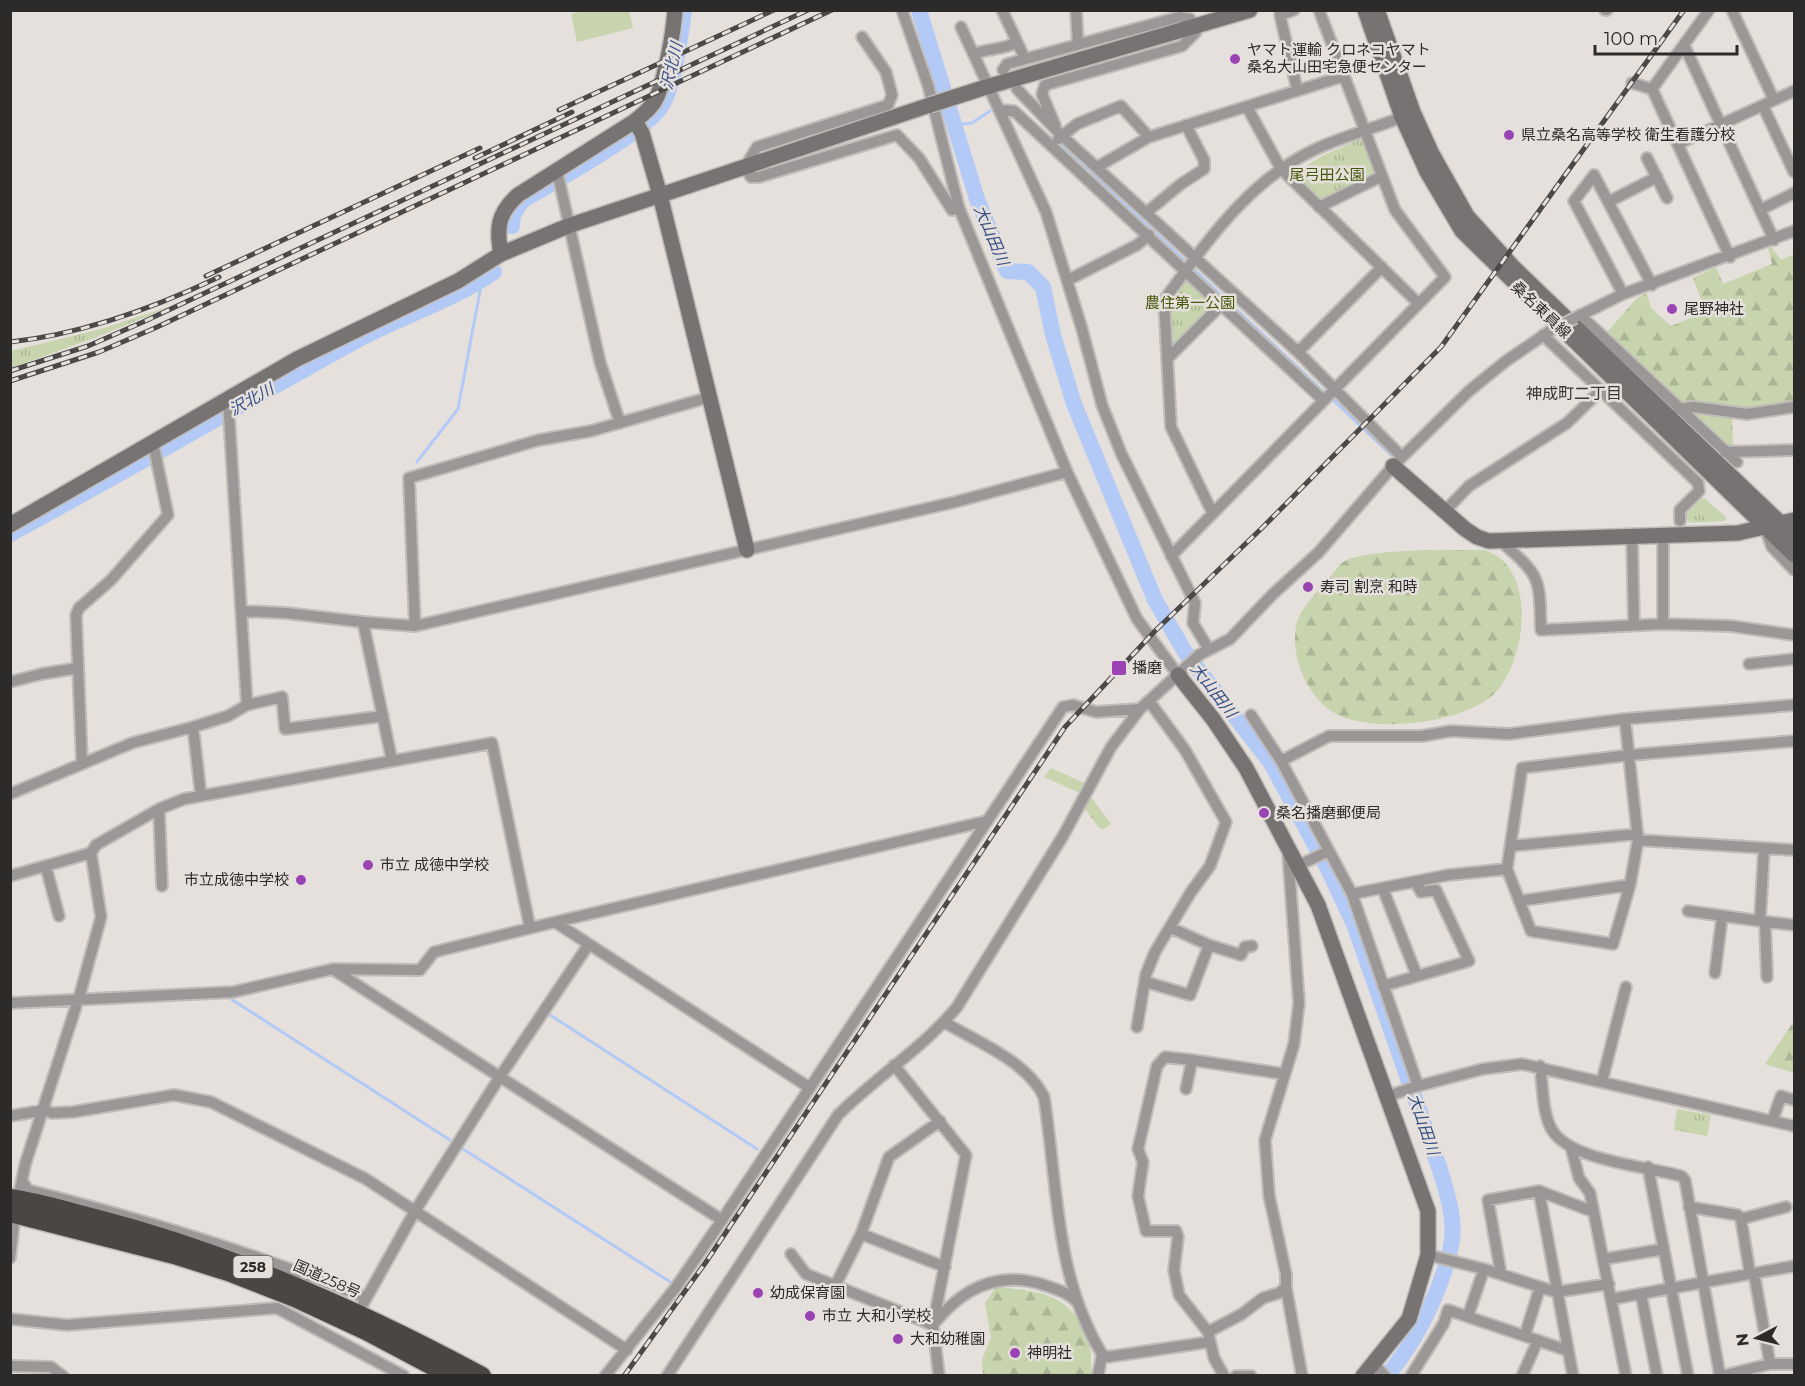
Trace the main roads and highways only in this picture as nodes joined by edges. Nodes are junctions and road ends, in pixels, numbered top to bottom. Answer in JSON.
{"nodes":[{"id":1,"x":15,"y":1201,"type":"edge"},
{"id":2,"x":451,"y":1376,"type":"edge"},
{"id":3,"x":482,"y":1376,"type":"edge"}],
"edges":[{"from":1,"to":2,"type":"highway","name":"国道258号","number":"258"},
{"from":1,"to":3,"type":"highway","name":"国道258号","number":"258"}]}
